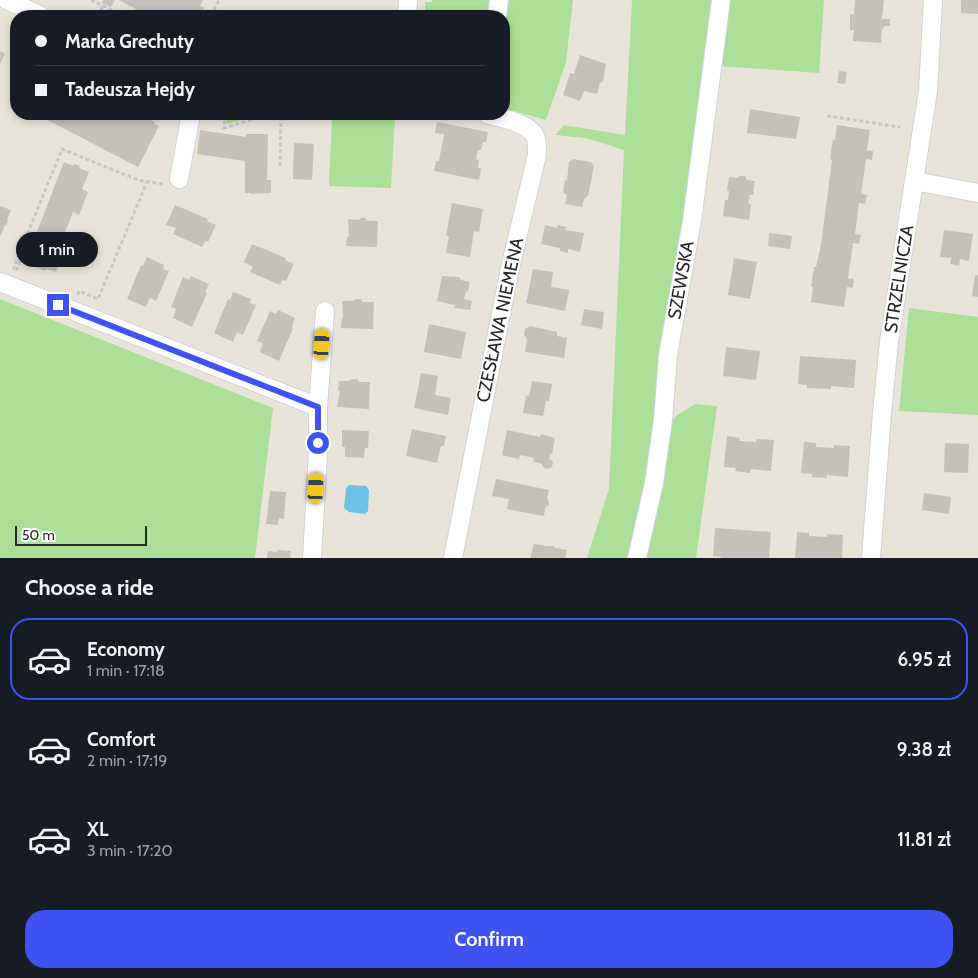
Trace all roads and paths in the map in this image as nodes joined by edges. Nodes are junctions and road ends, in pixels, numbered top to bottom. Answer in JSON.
{"nodes":[{"id":1,"x":7,"y":0,"type":"edge"},
{"id":2,"x":91,"y":0,"type":"edge"},
{"id":3,"x":721,"y":0,"type":"edge"},
{"id":4,"x":933,"y":0,"type":"edge"},
{"id":5,"x":103,"y":6,"type":"junction"},
{"id":6,"x":28,"y":10,"type":"edge"},
{"id":7,"x":101,"y":10,"type":"edge"},
{"id":8,"x":111,"y":10,"type":"edge"},
{"id":9,"x":827,"y":116,"type":"dead end"},
{"id":10,"x":190,"y":120,"type":"edge"},
{"id":11,"x":225,"y":120,"type":"edge"},
{"id":12,"x":250,"y":120,"type":"edge"},
{"id":13,"x":281,"y":120,"type":"edge"},
{"id":14,"x":510,"y":120,"type":"edge"},
{"id":15,"x":900,"y":127,"type":"dead end"},
{"id":16,"x":280,"y":166,"type":"dead end"},
{"id":17,"x":179,"y":179,"type":"dead end"},
{"id":18,"x":914,"y":181,"type":"junction"},
{"id":19,"x":978,"y":194,"type":"edge"},
{"id":20,"x":14,"y":268,"type":"dead end"},
{"id":21,"x":0,"y":282,"type":"edge"},
{"id":22,"x":76,"y":300,"type":"dead end"},
{"id":23,"x":325,"y":310,"type":"dead end"},
{"id":24,"x":318,"y":407,"type":"junction"},
{"id":25,"x":312,"y":558,"type":"edge"},
{"id":26,"x":453,"y":558,"type":"edge"},
{"id":27,"x":637,"y":558,"type":"edge"},
{"id":28,"x":871,"y":558,"type":"edge"}],
"edges":[{"from":1,"to":6,"type":"street"},
{"from":2,"to":5,"type":"path"},
{"from":3,"to":27,"type":"street","name":"SZEWSKA"},
{"from":4,"to":18,"type":"street","name":"STRZELNICZA"},
{"from":5,"to":7,"type":"path"},
{"from":5,"to":8,"type":"path"},
{"from":9,"to":15,"type":"path"},
{"from":10,"to":17,"type":"street"},
{"from":11,"to":12,"type":"path"},
{"from":13,"to":16,"type":"path"},
{"from":14,"to":26,"type":"street","name":"CZESŁAWA NIEMENA"},
{"from":18,"to":19,"type":"street"},
{"from":18,"to":28,"type":"street","name":"STRZELNICZA"},
{"from":20,"to":22,"type":"path"},
{"from":21,"to":24,"type":"street"},
{"from":23,"to":24,"type":"street"},
{"from":24,"to":25,"type":"street"}]}
